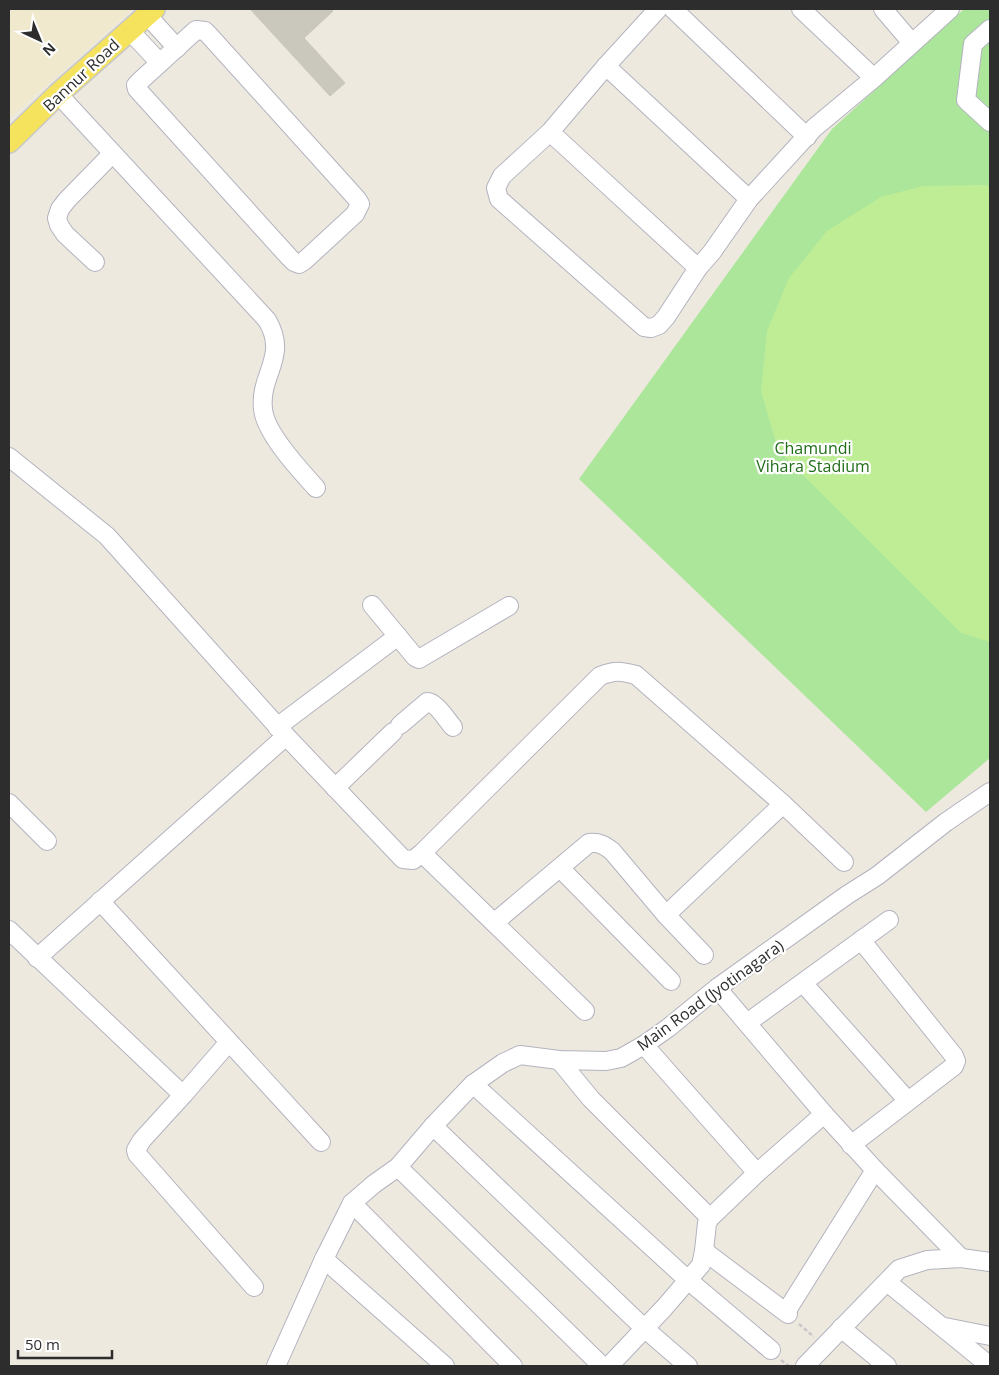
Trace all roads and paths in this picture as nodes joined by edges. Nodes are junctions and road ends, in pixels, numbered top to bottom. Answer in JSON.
{"nodes":[{"id":1,"x":658,"y":9,"type":"edge"},
{"id":2,"x":673,"y":9,"type":"edge"},
{"id":3,"x":801,"y":9,"type":"edge"},
{"id":4,"x":883,"y":9,"type":"edge"},
{"id":5,"x":950,"y":9,"type":"edge"},
{"id":6,"x":150,"y":12,"type":"edge"},
{"id":7,"x":990,"y":29,"type":"edge"},
{"id":8,"x":129,"y":30,"type":"junction"},
{"id":9,"x":912,"y":43,"type":"junction"},
{"id":10,"x":177,"y":48,"type":"junction"},
{"id":11,"x":160,"y":63,"type":"junction"},
{"id":12,"x":606,"y":66,"type":"junction"},
{"id":13,"x":874,"y":78,"type":"junction"},
{"id":14,"x":58,"y":94,"type":"junction"},
{"id":15,"x":990,"y":122,"type":"edge"},
{"id":16,"x":550,"y":132,"type":"junction"},
{"id":17,"x":807,"y":137,"type":"junction"},
{"id":18,"x":9,"y":142,"type":"edge"},
{"id":19,"x":112,"y":154,"type":"junction"},
{"id":20,"x":749,"y":199,"type":"junction"},
{"id":21,"x":95,"y":262,"type":"dead end"},
{"id":22,"x":698,"y":268,"type":"junction"},
{"id":23,"x":9,"y":457,"type":"edge"},
{"id":24,"x":316,"y":488,"type":"dead end"},
{"id":25,"x":372,"y":605,"type":"dead end"},
{"id":26,"x":509,"y":606,"type":"dead end"},
{"id":27,"x":398,"y":636,"type":"junction"},
{"id":28,"x":453,"y":727,"type":"dead end"},
{"id":29,"x":282,"y":732,"type":"junction"},
{"id":30,"x":335,"y":788,"type":"junction"},
{"id":31,"x":990,"y":792,"type":"edge"},
{"id":32,"x":9,"y":803,"type":"edge"},
{"id":33,"x":783,"y":804,"type":"junction"},
{"id":34,"x":47,"y":841,"type":"dead end"},
{"id":35,"x":422,"y":853,"type":"junction"},
{"id":36,"x":844,"y":862,"type":"dead end"},
{"id":37,"x":560,"y":868,"type":"junction"},
{"id":38,"x":100,"y":902,"type":"junction"},
{"id":39,"x":666,"y":915,"type":"junction"},
{"id":40,"x":889,"y":920,"type":"dead end"},
{"id":41,"x":495,"y":922,"type":"junction"},
{"id":42,"x":9,"y":930,"type":"edge"},
{"id":43,"x":861,"y":940,"type":"junction"},
{"id":44,"x":704,"y":955,"type":"dead end"},
{"id":45,"x":37,"y":958,"type":"junction"},
{"id":46,"x":671,"y":981,"type":"dead end"},
{"id":47,"x":803,"y":983,"type":"junction"},
{"id":48,"x":717,"y":988,"type":"junction"},
{"id":49,"x":585,"y":1011,"type":"dead end"},
{"id":50,"x":747,"y":1023,"type":"junction"},
{"id":51,"x":229,"y":1042,"type":"junction"},
{"id":52,"x":644,"y":1045,"type":"junction"},
{"id":53,"x":560,"y":1060,"type":"junction"},
{"id":54,"x":473,"y":1084,"type":"junction"},
{"id":55,"x":183,"y":1095,"type":"junction"},
{"id":56,"x":908,"y":1101,"type":"junction"},
{"id":57,"x":824,"y":1114,"type":"junction"},
{"id":58,"x":433,"y":1126,"type":"junction"},
{"id":59,"x":321,"y":1142,"type":"dead end"},
{"id":60,"x":851,"y":1145,"type":"junction"},
{"id":61,"x":398,"y":1167,"type":"junction"},
{"id":62,"x":875,"y":1170,"type":"junction"},
{"id":63,"x":757,"y":1172,"type":"junction"},
{"id":64,"x":352,"y":1203,"type":"junction"},
{"id":65,"x":710,"y":1218,"type":"junction"},
{"id":66,"x":704,"y":1250,"type":"junction"},
{"id":67,"x":961,"y":1258,"type":"junction"},
{"id":68,"x":324,"y":1259,"type":"junction"},
{"id":69,"x":990,"y":1262,"type":"edge"},
{"id":70,"x":688,"y":1280,"type":"junction"},
{"id":71,"x":887,"y":1282,"type":"junction"},
{"id":72,"x":254,"y":1286,"type":"dead end"},
{"id":73,"x":787,"y":1313,"type":"junction"},
{"id":74,"x":944,"y":1327,"type":"junction"},
{"id":75,"x":644,"y":1328,"type":"junction"},
{"id":76,"x":841,"y":1328,"type":"junction"},
{"id":77,"x":990,"y":1336,"type":"edge"},
{"id":78,"x":824,"y":1346,"type":"junction"},
{"id":79,"x":770,"y":1350,"type":"dead end"},
{"id":80,"x":276,"y":1366,"type":"edge"},
{"id":81,"x":445,"y":1366,"type":"edge"},
{"id":82,"x":513,"y":1366,"type":"edge"},
{"id":83,"x":602,"y":1366,"type":"edge"},
{"id":84,"x":609,"y":1366,"type":"edge"},
{"id":85,"x":688,"y":1366,"type":"edge"},
{"id":86,"x":805,"y":1366,"type":"edge"},
{"id":87,"x":887,"y":1366,"type":"edge"},
{"id":88,"x":990,"y":1366,"type":"edge"}],
"edges":[{"from":1,"to":12,"type":"street"},
{"from":2,"to":17,"type":"street"},
{"from":3,"to":13,"type":"street"},
{"from":4,"to":9,"type":"street"},
{"from":5,"to":9,"type":"street"},
{"from":6,"to":8,"type":"main road","name":"Bannur Road"},
{"from":6,"to":10,"type":"street"},
{"from":7,"to":15,"type":"street"},
{"from":8,"to":11,"type":"street"},
{"from":8,"to":14,"type":"main road","name":"Bannur Road"},
{"from":9,"to":13,"type":"street"},
{"from":10,"to":11,"type":"street"},
{"from":10,"to":11,"type":"street"},
{"from":12,"to":16,"type":"street"},
{"from":12,"to":20,"type":"street"},
{"from":13,"to":17,"type":"street"},
{"from":14,"to":18,"type":"main road","name":"Bannur Road"},
{"from":14,"to":19,"type":"street"},
{"from":16,"to":22,"type":"street"},
{"from":16,"to":22,"type":"street"},
{"from":17,"to":20,"type":"street"},
{"from":19,"to":21,"type":"street"},
{"from":19,"to":24,"type":"street"},
{"from":20,"to":22,"type":"street"},
{"from":23,"to":29,"type":"street"},
{"from":25,"to":27,"type":"street"},
{"from":26,"to":27,"type":"street"},
{"from":27,"to":29,"type":"street"},
{"from":28,"to":30,"type":"street"},
{"from":29,"to":30,"type":"street"},
{"from":29,"to":38,"type":"street"},
{"from":30,"to":35,"type":"street"},
{"from":31,"to":48,"type":"street","name":"Main Road (Jyotinagara)"},
{"from":32,"to":34,"type":"street"},
{"from":33,"to":35,"type":"street"},
{"from":33,"to":36,"type":"street"},
{"from":33,"to":39,"type":"street"},
{"from":35,"to":41,"type":"street"},
{"from":37,"to":39,"type":"street"},
{"from":37,"to":41,"type":"street"},
{"from":37,"to":46,"type":"street"},
{"from":38,"to":45,"type":"street"},
{"from":38,"to":51,"type":"street"},
{"from":39,"to":44,"type":"street"},
{"from":40,"to":43,"type":"street"},
{"from":41,"to":49,"type":"street"},
{"from":42,"to":45,"type":"street"},
{"from":43,"to":47,"type":"street"},
{"from":43,"to":56,"type":"street"},
{"from":45,"to":55,"type":"street"},
{"from":47,"to":50,"type":"street"},
{"from":47,"to":56,"type":"street"},
{"from":48,"to":50,"type":"street"},
{"from":48,"to":52,"type":"street","name":"Main Road (Jyotinagara)"},
{"from":50,"to":57,"type":"street"},
{"from":51,"to":55,"type":"street"},
{"from":51,"to":59,"type":"street"},
{"from":52,"to":53,"type":"street","name":"Main Road (Jyotinagara)"},
{"from":52,"to":63,"type":"street"},
{"from":53,"to":54,"type":"street","name":"Main Road (Jyotinagara)"},
{"from":53,"to":65,"type":"street"},
{"from":54,"to":58,"type":"street","name":"Main Road (Jyotinagara)"},
{"from":54,"to":70,"type":"street"},
{"from":55,"to":72,"type":"street"},
{"from":56,"to":60,"type":"street"},
{"from":57,"to":60,"type":"street"},
{"from":57,"to":63,"type":"street"},
{"from":58,"to":61,"type":"street","name":"Main Road (Jyotinagara)"},
{"from":58,"to":75,"type":"street"},
{"from":60,"to":62,"type":"street"},
{"from":61,"to":64,"type":"street","name":"Main Road (Jyotinagara)"},
{"from":61,"to":83,"type":"street"},
{"from":62,"to":67,"type":"street"},
{"from":62,"to":73,"type":"street"},
{"from":63,"to":65,"type":"street"},
{"from":64,"to":68,"type":"street","name":"Main Road (Jyotinagara)"},
{"from":64,"to":82,"type":"street"},
{"from":65,"to":66,"type":"street"},
{"from":66,"to":70,"type":"street"},
{"from":66,"to":73,"type":"street"},
{"from":67,"to":69,"type":"street"},
{"from":67,"to":71,"type":"street"},
{"from":68,"to":80,"type":"street","name":"Main Road (Jyotinagara)"},
{"from":68,"to":81,"type":"street"},
{"from":70,"to":75,"type":"street"},
{"from":70,"to":79,"type":"street"},
{"from":71,"to":74,"type":"street"},
{"from":71,"to":76,"type":"street"},
{"from":73,"to":78,"type":"path"},
{"from":74,"to":77,"type":"street"},
{"from":74,"to":88,"type":"street"},
{"from":75,"to":84,"type":"street"},
{"from":75,"to":85,"type":"street"},
{"from":76,"to":78,"type":"street"},
{"from":76,"to":87,"type":"street"},
{"from":78,"to":86,"type":"street"}]}
